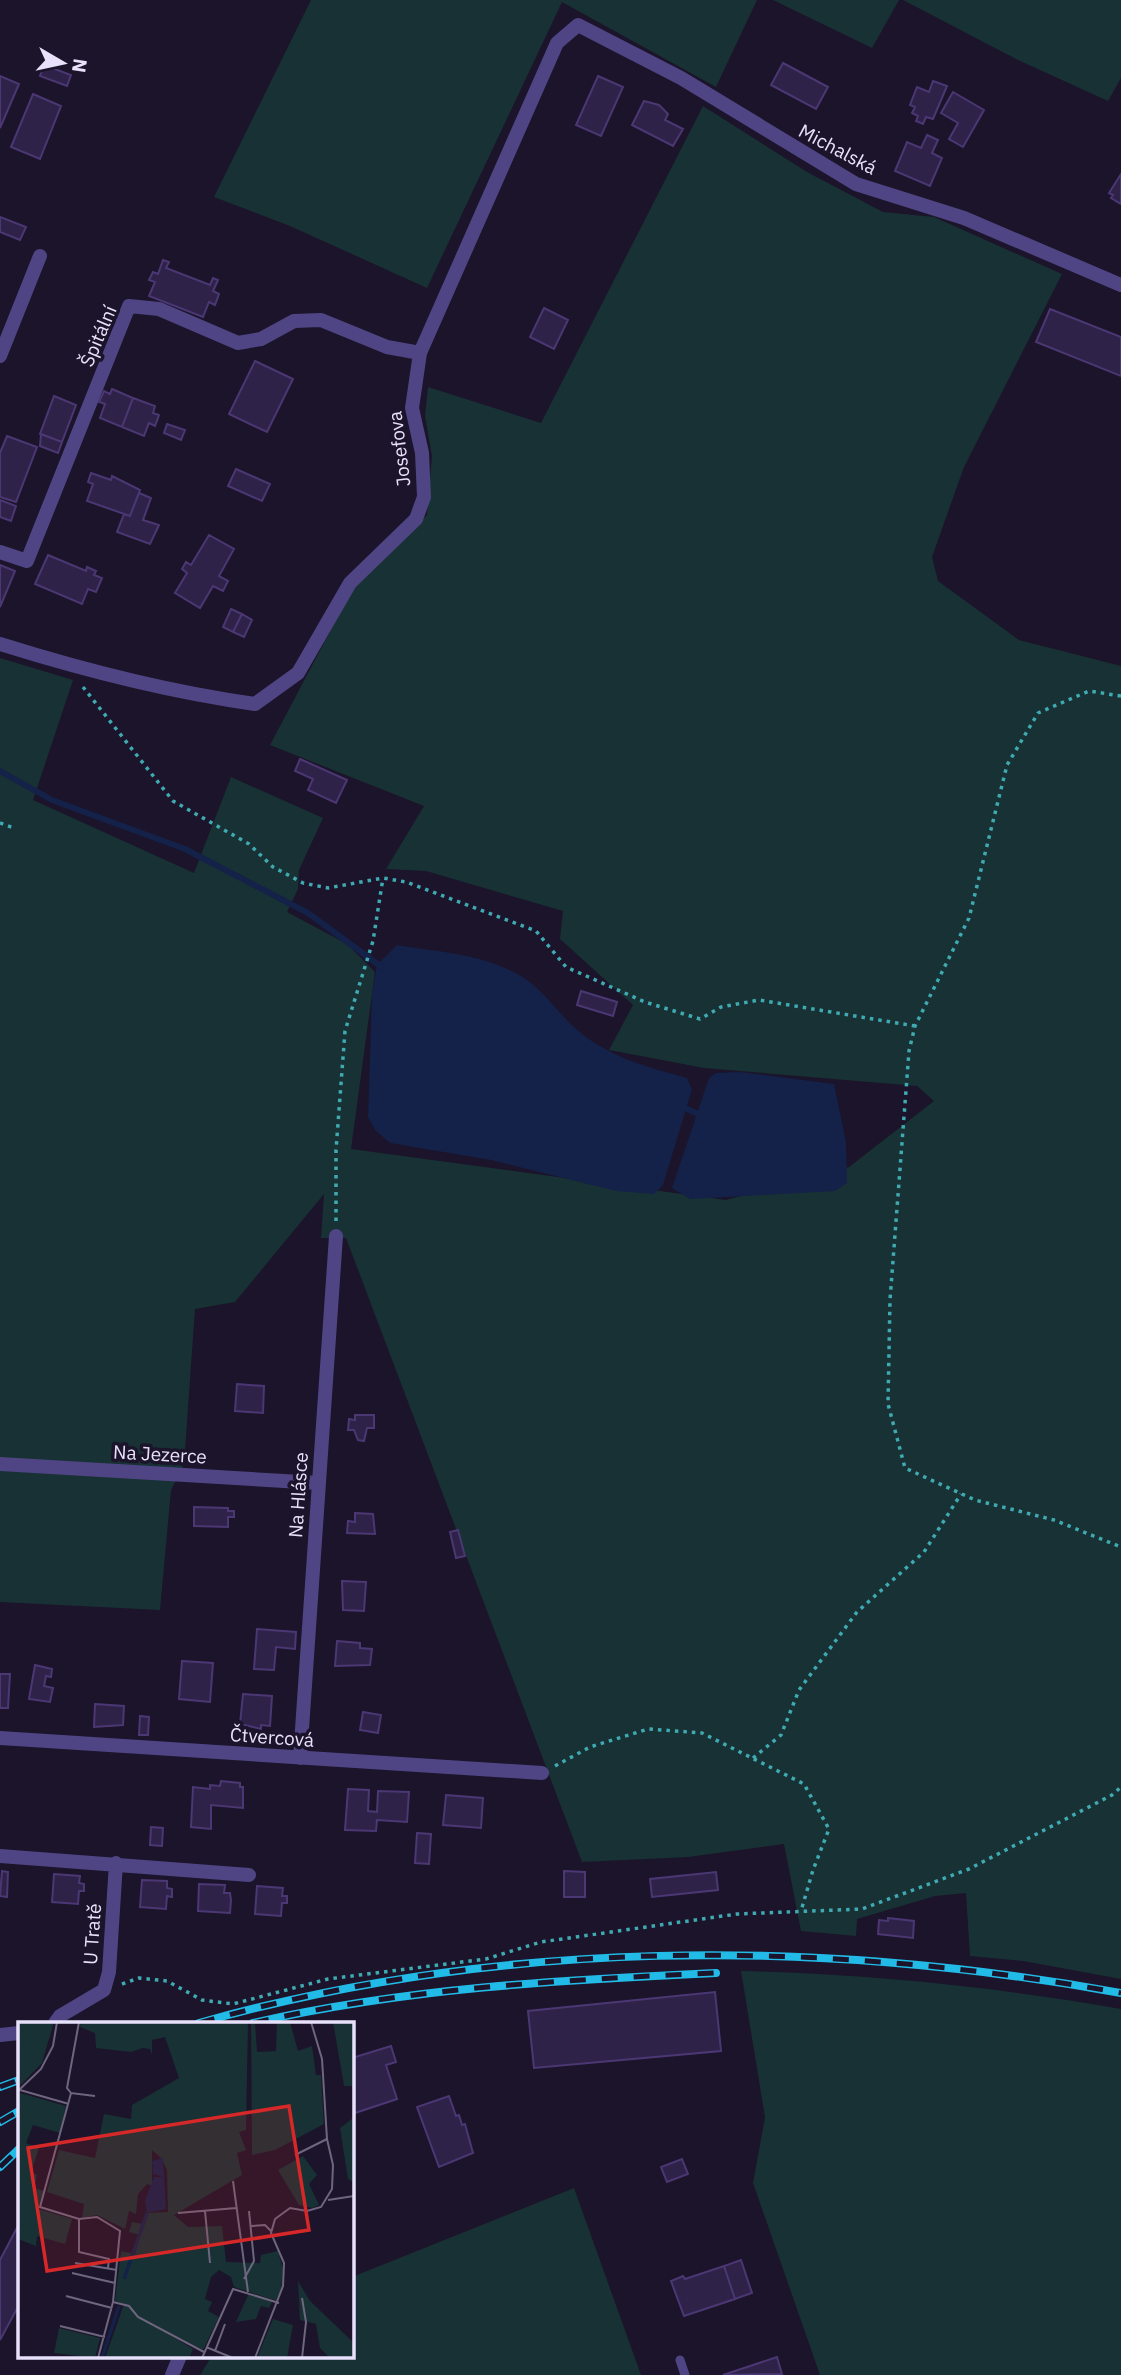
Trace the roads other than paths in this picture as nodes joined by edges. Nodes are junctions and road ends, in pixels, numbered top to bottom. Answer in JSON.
{"nodes":[{"id":1,"x":557,"y":43,"type":"joint"},
{"id":2,"x":40,"y":256,"type":"dead end"},
{"id":3,"x":1121,"y":285,"type":"edge"},
{"id":4,"x":420,"y":353,"type":"junction"},
{"id":5,"x":0,"y":356,"type":"edge"},
{"id":6,"x":0,"y":552,"type":"edge"},
{"id":7,"x":0,"y":644,"type":"edge"},
{"id":8,"x":336,"y":1236,"type":"road end"},
{"id":9,"x":0,"y":1464,"type":"edge"},
{"id":10,"x":318,"y":1483,"type":"junction"},
{"id":11,"x":0,"y":1738,"type":"edge"},
{"id":12,"x":300,"y":1758,"type":"junction"},
{"id":13,"x":542,"y":1773,"type":"road end"},
{"id":14,"x":0,"y":1856,"type":"edge"},
{"id":15,"x":116,"y":1863,"type":"junction"},
{"id":16,"x":249,"y":1875,"type":"dead end"},
{"id":17,"x":56,"y":2022,"type":"edge"},
{"id":18,"x":18,"y":2033,"type":"edge"},
{"id":19,"x":0,"y":2035,"type":"edge"},
{"id":20,"x":179,"y":2358,"type":"edge"},
{"id":21,"x":680,"y":2360,"type":"dead end"},
{"id":22,"x":172,"y":2375,"type":"edge"},
{"id":23,"x":685,"y":2375,"type":"edge"}],
"edges":[{"from":1,"to":3,"type":"street","name":"Michalská"},
{"from":1,"to":4,"type":"street","name":"Josefova"},
{"from":2,"to":5,"type":"street"},
{"from":4,"to":6,"type":"street","name":"Špitální"},
{"from":4,"to":7,"type":"street","name":"Josefova"},
{"from":8,"to":10,"type":"street","name":"Na Hlásce"},
{"from":9,"to":10,"type":"street","name":"Na Jezerce"},
{"from":10,"to":12,"type":"street","name":"Na Hlásce"},
{"from":11,"to":12,"type":"street","name":"Čtvercová"},
{"from":12,"to":13,"type":"street","name":"Čtvercová"},
{"from":14,"to":15,"type":"street"},
{"from":15,"to":16,"type":"street"},
{"from":15,"to":17,"type":"street","name":"U Tratě"},
{"from":18,"to":19,"type":"street"},
{"from":20,"to":22,"type":"street"},
{"from":21,"to":23,"type":"lane"}]}
